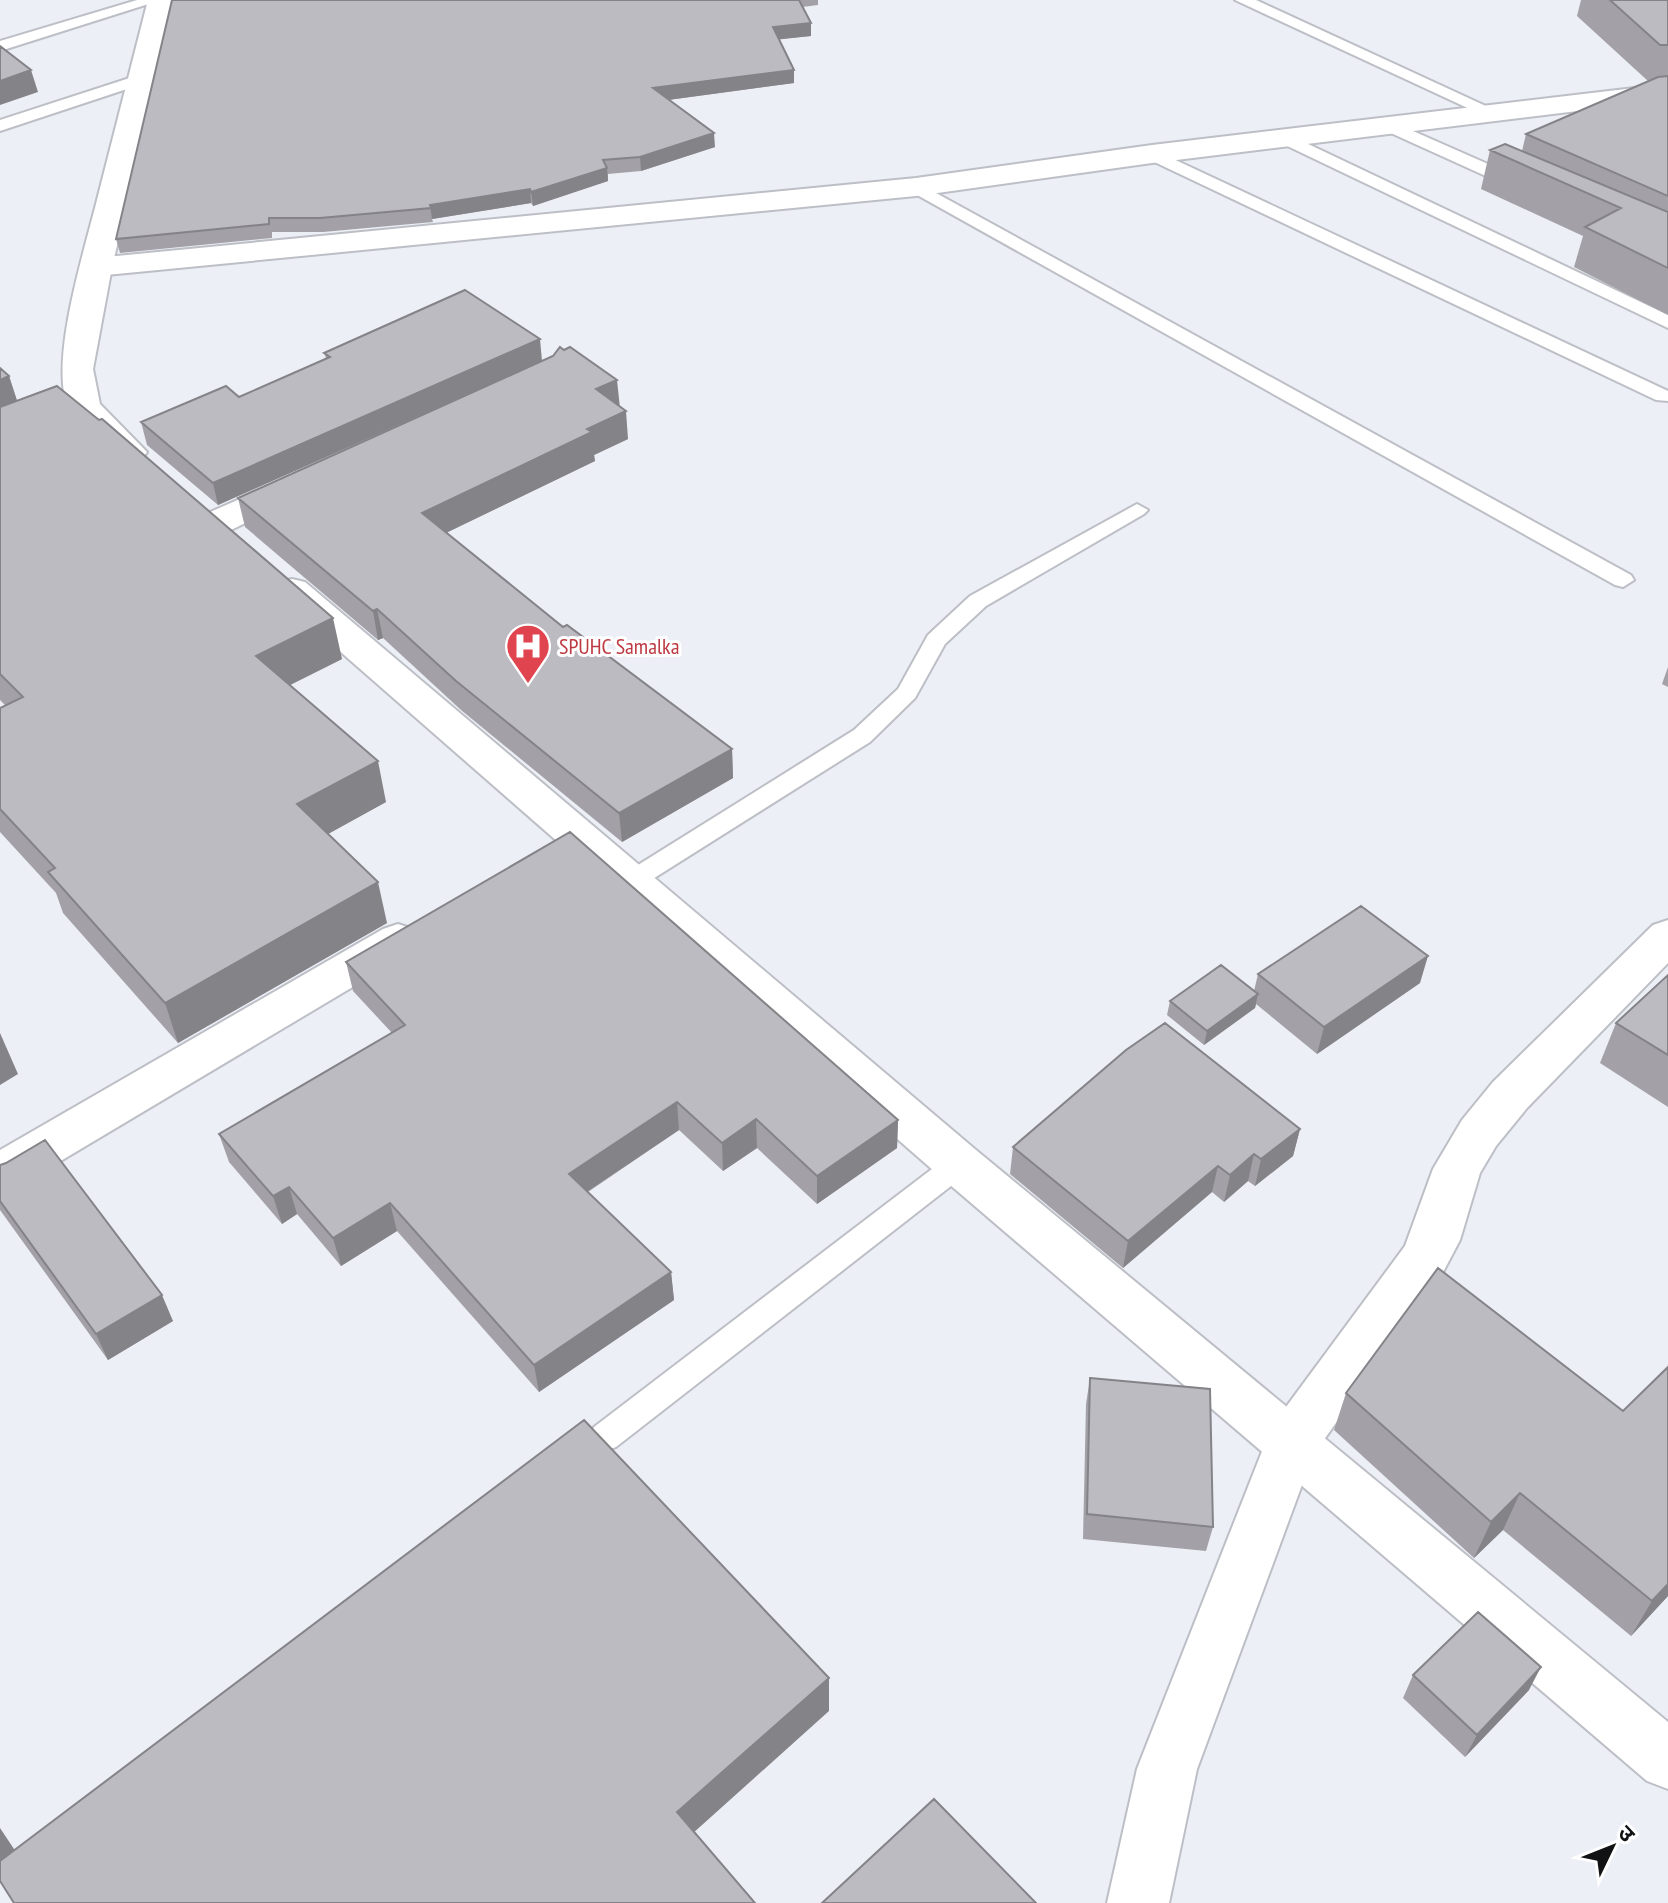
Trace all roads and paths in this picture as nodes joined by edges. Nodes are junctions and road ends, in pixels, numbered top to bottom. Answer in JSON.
{"nodes":[{"id":1,"x":153,"y":0,"type":"edge"},
{"id":2,"x":161,"y":0,"type":"edge"},
{"id":3,"x":1243,"y":0,"type":"edge"},
{"id":4,"x":0,"y":46,"type":"edge"},
{"id":5,"x":142,"y":79,"type":"junction"},
{"id":6,"x":1668,"y":92,"type":"edge"},
{"id":7,"x":1493,"y":113,"type":"junction"},
{"id":8,"x":1388,"y":125,"type":"junction"},
{"id":9,"x":0,"y":126,"type":"edge"},
{"id":10,"x":1285,"y":138,"type":"junction"},
{"id":11,"x":1152,"y":154,"type":"junction"},
{"id":12,"x":916,"y":187,"type":"junction"},
{"id":13,"x":1528,"y":188,"type":"edge"},
{"id":14,"x":96,"y":267,"type":"junction"},
{"id":15,"x":1668,"y":322,"type":"edge"},
{"id":16,"x":1663,"y":396,"type":"dead end"},
{"id":17,"x":328,"y":471,"type":"edge"},
{"id":18,"x":1137,"y":510,"type":"dead end"},
{"id":19,"x":214,"y":524,"type":"junction"},
{"id":20,"x":1623,"y":580,"type":"dead end"},
{"id":21,"x":577,"y":835,"type":"junction"},
{"id":22,"x":536,"y":859,"type":"edge"},
{"id":23,"x":631,"y":881,"type":"junction"},
{"id":24,"x":440,"y":915,"type":"edge"},
{"id":25,"x":1668,"y":936,"type":"edge"},
{"id":26,"x":959,"y":1164,"type":"junction"},
{"id":27,"x":0,"y":1173,"type":"edge"},
{"id":28,"x":605,"y":1437,"type":"edge"},
{"id":29,"x":1291,"y":1443,"type":"junction"},
{"id":30,"x":1668,"y":1760,"type":"edge"},
{"id":31,"x":1138,"y":1903,"type":"edge"}],
"edges":[{"from":1,"to":4,"type":"lane"},
{"from":2,"to":5,"type":"street"},
{"from":3,"to":7,"type":"lane"},
{"from":5,"to":9,"type":"lane"},
{"from":5,"to":14,"type":"street"},
{"from":6,"to":7,"type":"street"},
{"from":7,"to":8,"type":"street"},
{"from":8,"to":10,"type":"street"},
{"from":8,"to":13,"type":"lane"},
{"from":10,"to":11,"type":"street"},
{"from":10,"to":15,"type":"lane"},
{"from":11,"to":12,"type":"street"},
{"from":11,"to":16,"type":"lane"},
{"from":12,"to":14,"type":"street"},
{"from":12,"to":20,"type":"lane"},
{"from":14,"to":19,"type":"street"},
{"from":17,"to":19,"type":"street"},
{"from":18,"to":23,"type":"lane"},
{"from":19,"to":21,"type":"street"},
{"from":21,"to":22,"type":"street"},
{"from":21,"to":23,"type":"street"},
{"from":23,"to":26,"type":"street"},
{"from":24,"to":27,"type":"street"},
{"from":25,"to":29,"type":"street"},
{"from":26,"to":28,"type":"lane"},
{"from":26,"to":29,"type":"street"},
{"from":29,"to":30,"type":"street"},
{"from":29,"to":31,"type":"street"}]}
